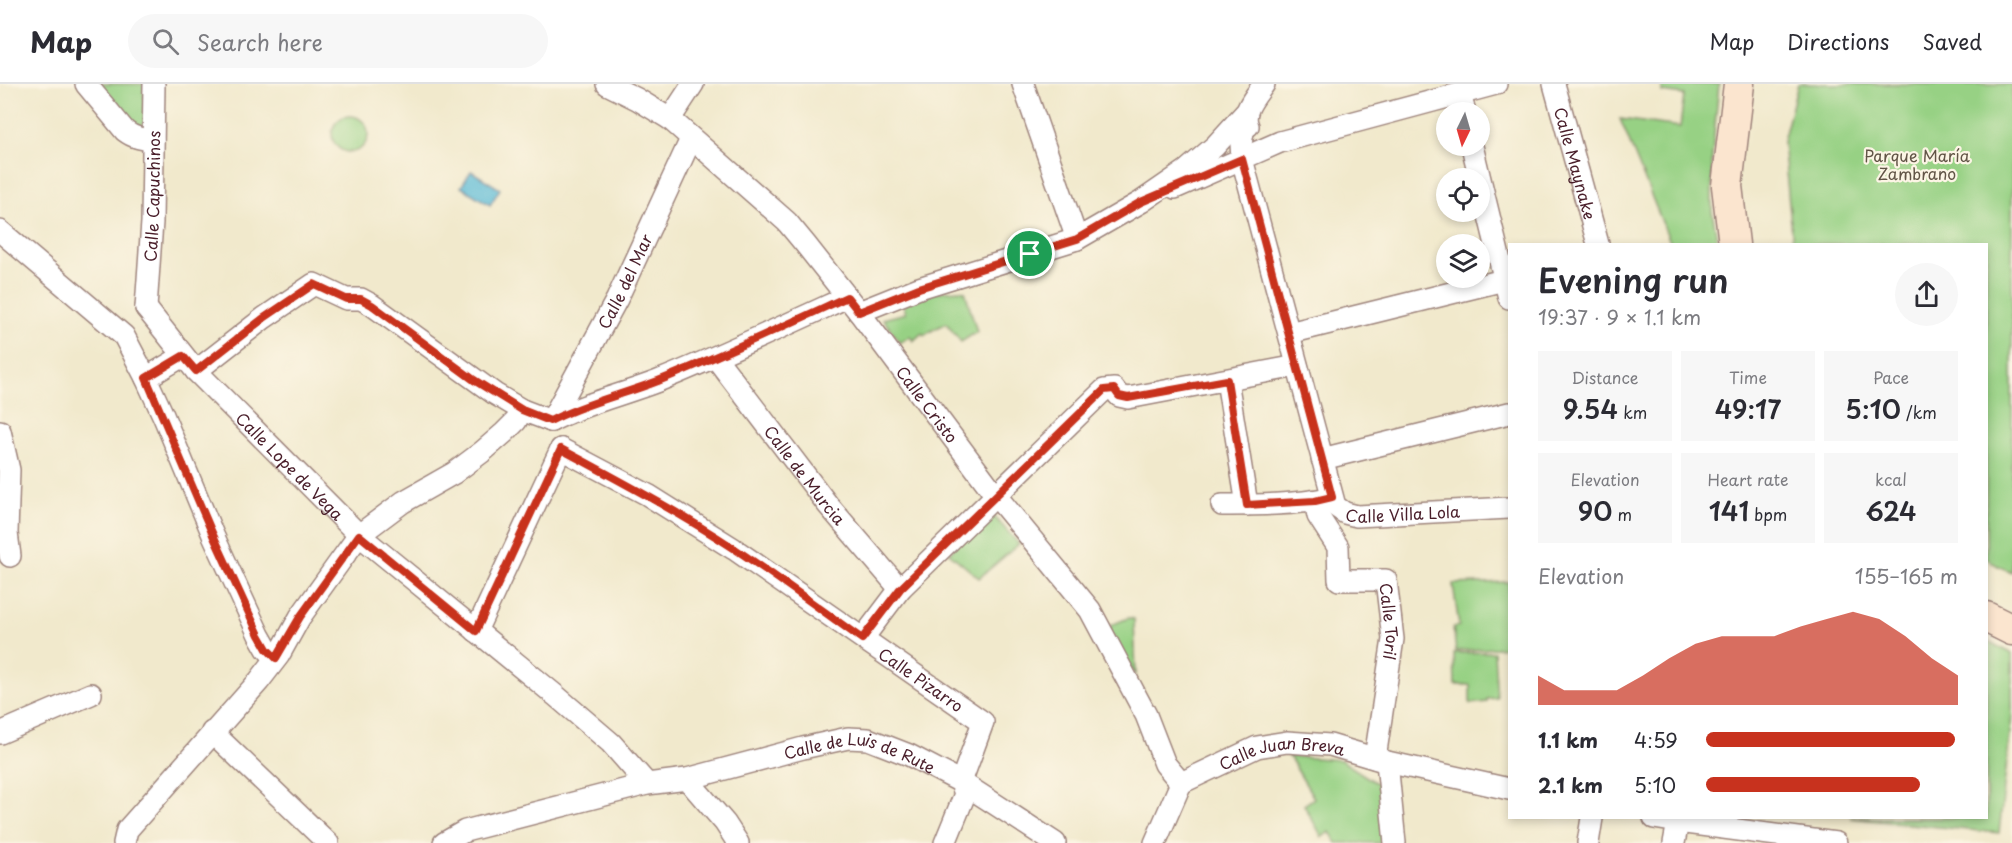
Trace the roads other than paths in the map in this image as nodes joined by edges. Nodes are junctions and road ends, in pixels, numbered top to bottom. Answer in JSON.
{"nodes":[{"id":1,"x":86,"y":84,"type":"edge"},
{"id":2,"x":606,"y":84,"type":"edge"},
{"id":3,"x":693,"y":84,"type":"edge"},
{"id":4,"x":1023,"y":84,"type":"edge"},
{"id":5,"x":1264,"y":84,"type":"edge"},
{"id":6,"x":1496,"y":84,"type":"edge"},
{"id":7,"x":1554,"y":84,"type":"edge"},
{"id":8,"x":1739,"y":84,"type":"edge"},
{"id":9,"x":154,"y":88,"type":"edge"},
{"id":10,"x":1464,"y":102,"type":"edge"},
{"id":11,"x":1436,"y":109,"type":"edge"},
{"id":12,"x":1246,"y":116,"type":"junction"},
{"id":13,"x":670,"y":119,"type":"junction"},
{"id":14,"x":691,"y":139,"type":"junction"},
{"id":15,"x":153,"y":140,"type":"junction"},
{"id":16,"x":1280,"y":142,"type":"junction"},
{"id":17,"x":1475,"y":156,"type":"edge"},
{"id":18,"x":1242,"y":159,"type":"junction"},
{"id":19,"x":1141,"y":202,"type":"junction"},
{"id":20,"x":0,"y":231,"type":"edge"},
{"id":21,"x":1077,"y":239,"type":"junction"},
{"id":22,"x":1598,"y":243,"type":"edge"},
{"id":23,"x":1734,"y":243,"type":"edge"},
{"id":24,"x":1507,"y":289,"type":"edge"},
{"id":25,"x":853,"y":305,"type":"junction"},
{"id":26,"x":146,"y":308,"type":"junction"},
{"id":27,"x":1289,"y":333,"type":"junction"},
{"id":28,"x":124,"y":336,"type":"junction"},
{"id":29,"x":716,"y":358,"type":"junction"},
{"id":30,"x":189,"y":364,"type":"junction"},
{"id":31,"x":1297,"y":366,"type":"junction"},
{"id":32,"x":146,"y":378,"type":"junction"},
{"id":33,"x":1227,"y":380,"type":"junction"},
{"id":34,"x":522,"y":410,"type":"junction"},
{"id":35,"x":1508,"y":413,"type":"edge"},
{"id":36,"x":550,"y":421,"type":"junction"},
{"id":37,"x":0,"y":431,"type":"edge"},
{"id":38,"x":561,"y":449,"type":"junction"},
{"id":39,"x":1322,"y":459,"type":"junction"},
{"id":40,"x":997,"y":496,"type":"junction"},
{"id":41,"x":1323,"y":499,"type":"junction"},
{"id":42,"x":1222,"y":505,"type":"dead end"},
{"id":43,"x":1247,"y":505,"type":"junction"},
{"id":44,"x":1508,"y":508,"type":"edge"},
{"id":45,"x":359,"y":535,"type":"junction"},
{"id":46,"x":10,"y":556,"type":"dead end"},
{"id":47,"x":900,"y":589,"type":"junction"},
{"id":48,"x":1988,"y":618,"type":"edge"},
{"id":49,"x":2012,"y":630,"type":"edge"},
{"id":50,"x":476,"y":631,"type":"junction"},
{"id":51,"x":862,"y":639,"type":"junction"},
{"id":52,"x":276,"y":658,"type":"junction"},
{"id":53,"x":91,"y":694,"type":"dead end"},
{"id":54,"x":212,"y":732,"type":"junction"},
{"id":55,"x":0,"y":733,"type":"edge"},
{"id":56,"x":1381,"y":760,"type":"junction"},
{"id":57,"x":687,"y":778,"type":"junction"},
{"id":58,"x":961,"y":782,"type":"junction"},
{"id":59,"x":1181,"y":783,"type":"junction"},
{"id":60,"x":647,"y":784,"type":"junction"},
{"id":61,"x":1508,"y":789,"type":"edge"},
{"id":62,"x":1592,"y":819,"type":"edge"},
{"id":63,"x":1655,"y":819,"type":"edge"},
{"id":64,"x":1676,"y":833,"type":"edge"},
{"id":65,"x":447,"y":841,"type":"edge"},
{"id":66,"x":734,"y":842,"type":"edge"},
{"id":67,"x":124,"y":843,"type":"edge"},
{"id":68,"x":328,"y":843,"type":"edge"},
{"id":69,"x":945,"y":843,"type":"edge"},
{"id":70,"x":1055,"y":843,"type":"edge"},
{"id":71,"x":1155,"y":843,"type":"edge"},
{"id":72,"x":1395,"y":843,"type":"edge"},
{"id":73,"x":1588,"y":843,"type":"edge"},
{"id":74,"x":1836,"y":843,"type":"edge"}],
"edges":[{"from":1,"to":15,"type":"street"},
{"from":2,"to":13,"type":"street","name":"Calle Cristo"},
{"from":3,"to":13,"type":"street"},
{"from":4,"to":21,"type":"street"},
{"from":5,"to":12,"type":"street"},
{"from":6,"to":10,"type":"street"},
{"from":7,"to":22,"type":"street","name":"Calle Maynake"},
{"from":8,"to":23,"type":"street"},
{"from":9,"to":15,"type":"street","name":"Calle Capuchinos"},
{"from":11,"to":16,"type":"street"},
{"from":12,"to":16,"type":"street"},
{"from":12,"to":18,"type":"street","name":"Calle Villa Lola"},
{"from":12,"to":19,"type":"street"},
{"from":13,"to":14,"type":"street","name":"Calle Cristo"},
{"from":14,"to":25,"type":"street","name":"Calle Cristo"},
{"from":14,"to":36,"type":"street","name":"Calle del Mar"},
{"from":15,"to":26,"type":"street","name":"Calle Capuchinos"},
{"from":16,"to":18,"type":"street"},
{"from":17,"to":24,"type":"street"},
{"from":18,"to":19,"type":"street"},
{"from":18,"to":27,"type":"street","name":"Calle Villa Lola"},
{"from":19,"to":21,"type":"street"},
{"from":20,"to":28,"type":"street"},
{"from":21,"to":25,"type":"street"},
{"from":24,"to":27,"type":"street"},
{"from":25,"to":29,"type":"street"},
{"from":25,"to":40,"type":"street","name":"Calle Cristo"},
{"from":26,"to":28,"type":"street"},
{"from":26,"to":30,"type":"street","name":"Calle Lope de Vega"},
{"from":27,"to":31,"type":"street","name":"Calle Villa Lola"},
{"from":28,"to":32,"type":"street"},
{"from":29,"to":36,"type":"street"},
{"from":29,"to":47,"type":"street","name":"Calle de Murcia"},
{"from":30,"to":32,"type":"street"},
{"from":30,"to":34,"type":"street"},
{"from":30,"to":45,"type":"street","name":"Calle Lope de Vega"},
{"from":31,"to":33,"type":"street"},
{"from":31,"to":39,"type":"street","name":"Calle Villa Lola"},
{"from":32,"to":52,"type":"street"},
{"from":33,"to":40,"type":"street"},
{"from":33,"to":43,"type":"street"},
{"from":34,"to":36,"type":"street"},
{"from":34,"to":45,"type":"street"},
{"from":35,"to":39,"type":"street"},
{"from":36,"to":38,"type":"street"},
{"from":37,"to":46,"type":"street"},
{"from":38,"to":50,"type":"street"},
{"from":38,"to":51,"type":"street","name":"Calle Pizarro"},
{"from":39,"to":41,"type":"street","name":"Calle Villa Lola"},
{"from":40,"to":47,"type":"street"},
{"from":40,"to":59,"type":"street","name":"Calle Cristo"},
{"from":41,"to":43,"type":"street"},
{"from":41,"to":44,"type":"street","name":"Calle Villa Lola"},
{"from":41,"to":56,"type":"street","name":"Calle Toril"},
{"from":42,"to":43,"type":"street"},
{"from":45,"to":50,"type":"street","name":"Calle Lope de Vega"},
{"from":45,"to":52,"type":"street"},
{"from":47,"to":51,"type":"street"},
{"from":48,"to":49,"type":"street"},
{"from":50,"to":60,"type":"street","name":"Calle Lope de Vega"},
{"from":51,"to":58,"type":"street","name":"Calle Pizarro"},
{"from":52,"to":54,"type":"street"},
{"from":53,"to":55,"type":"street"},
{"from":54,"to":67,"type":"street"},
{"from":54,"to":68,"type":"street"},
{"from":56,"to":59,"type":"street","name":"Calle Juan Breva"},
{"from":56,"to":61,"type":"street","name":"Calle Juan Breva"},
{"from":56,"to":72,"type":"street"},
{"from":57,"to":58,"type":"street","name":"Calle de Luis de Rute"},
{"from":57,"to":60,"type":"street","name":"Calle de Luis de Rute"},
{"from":57,"to":66,"type":"street"},
{"from":58,"to":69,"type":"street"},
{"from":58,"to":70,"type":"street","name":"Calle de Luis de Rute"},
{"from":59,"to":71,"type":"street"},
{"from":60,"to":65,"type":"street","name":"Calle de Luis de Rute"},
{"from":62,"to":73,"type":"street"},
{"from":63,"to":64,"type":"street"},
{"from":64,"to":74,"type":"street"}]}
